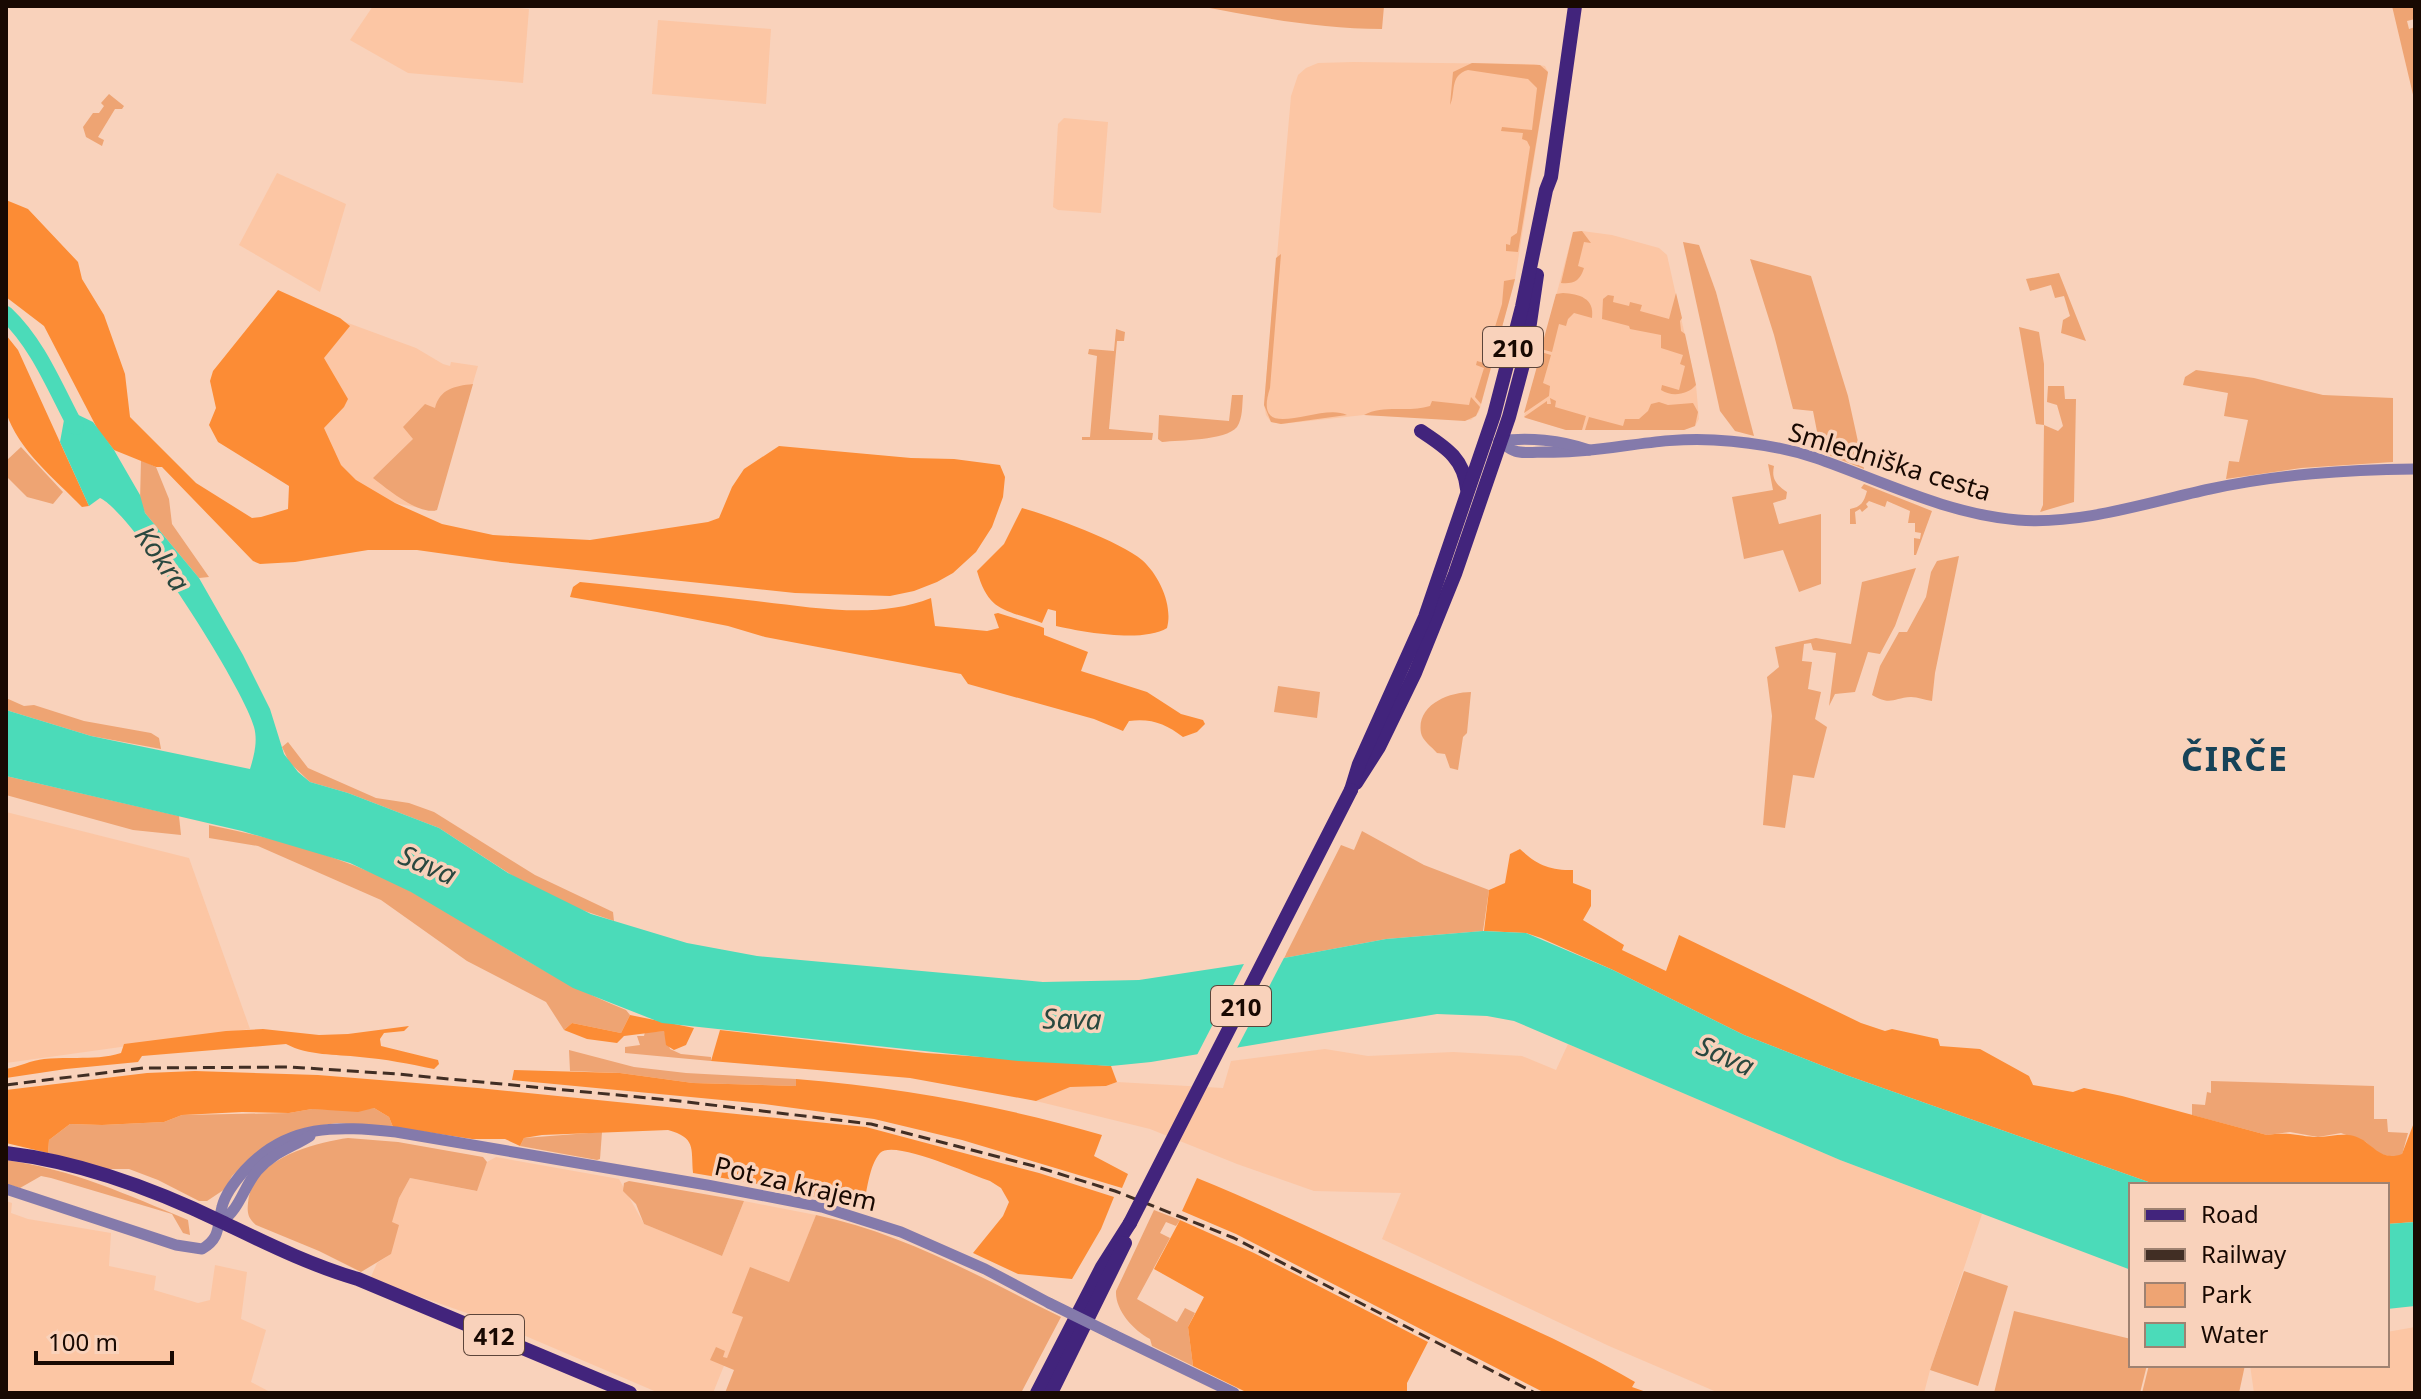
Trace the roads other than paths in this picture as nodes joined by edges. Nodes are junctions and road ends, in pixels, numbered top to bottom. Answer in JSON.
{"nodes":[{"id":1,"x":1575,"y":6,"type":"edge"},
{"id":2,"x":1551,"y":177,"type":"junction"},
{"id":3,"x":1421,"y":431,"type":"dead end"},
{"id":4,"x":1499,"y":441,"type":"junction"},
{"id":5,"x":2415,"y":469,"type":"edge"},
{"id":6,"x":1468,"y":493,"type":"junction"},
{"id":7,"x":1351,"y":790,"type":"junction"},
{"id":8,"x":6,"y":1153,"type":"edge"},
{"id":9,"x":6,"y":1189,"type":"edge"},
{"id":10,"x":221,"y":1222,"type":"junction"},
{"id":11,"x":1130,"y":1223,"type":"junction"},
{"id":12,"x":630,"y":1393,"type":"edge"},
{"id":13,"x":1037,"y":1393,"type":"edge"},
{"id":14,"x":1051,"y":1393,"type":"edge"},
{"id":15,"x":1234,"y":1393,"type":"edge"}],
"edges":[{"from":1,"to":2,"type":"main road","number":"210"},
{"from":2,"to":4,"type":"main road","number":"210"},
{"from":2,"to":6,"type":"main road","number":"210"},
{"from":3,"to":6,"type":"main road"},
{"from":4,"to":5,"type":"street","name":"Smledniška cesta"},
{"from":4,"to":7,"type":"main road","number":"210"},
{"from":6,"to":7,"type":"main road","number":"210"},
{"from":7,"to":11,"type":"main road","number":"210","bridge":true},
{"from":8,"to":10,"type":"main road","number":"412"},
{"from":9,"to":10,"type":"street","name":"Pot za krajem"},
{"from":10,"to":12,"type":"main road","number":"412"},
{"from":10,"to":15,"type":"street","name":"Pot za krajem","bridge":true},
{"from":11,"to":13,"type":"main road","number":"210"},
{"from":11,"to":14,"type":"main road","number":"210"}]}
